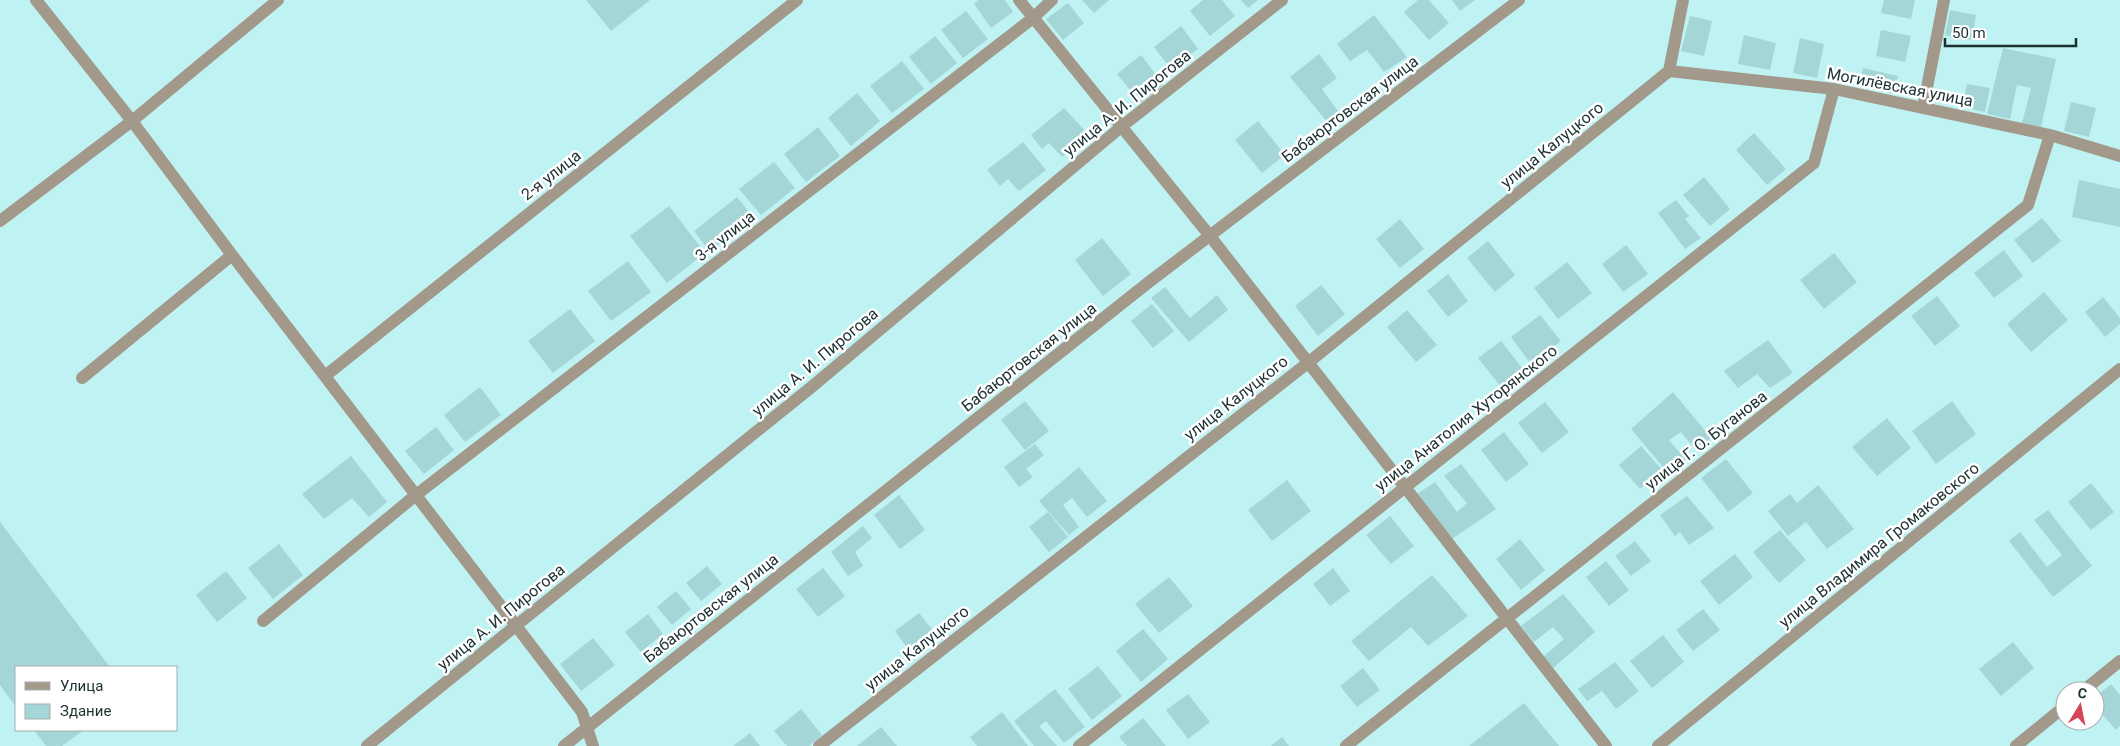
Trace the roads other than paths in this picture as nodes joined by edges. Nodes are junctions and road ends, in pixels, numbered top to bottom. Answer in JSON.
{"nodes":[{"id":1,"x":36,"y":0,"type":"edge"},
{"id":2,"x":278,"y":0,"type":"edge"},
{"id":3,"x":797,"y":0,"type":"edge"},
{"id":4,"x":1019,"y":0,"type":"edge"},
{"id":5,"x":1052,"y":0,"type":"edge"},
{"id":6,"x":1282,"y":0,"type":"edge"},
{"id":7,"x":1519,"y":0,"type":"edge"},
{"id":8,"x":1683,"y":0,"type":"edge"},
{"id":9,"x":1944,"y":0,"type":"edge"},
{"id":10,"x":1033,"y":18,"type":"junction"},
{"id":11,"x":1669,"y":71,"type":"junction"},
{"id":12,"x":1834,"y":89,"type":"junction"},
{"id":13,"x":1923,"y":108,"type":"junction"},
{"id":14,"x":132,"y":121,"type":"junction"},
{"id":15,"x":1121,"y":127,"type":"junction"},
{"id":16,"x":2050,"y":134,"type":"junction"},
{"id":17,"x":2120,"y":156,"type":"edge"},
{"id":18,"x":0,"y":221,"type":"edge"},
{"id":19,"x":1210,"y":236,"type":"junction"},
{"id":20,"x":232,"y":254,"type":"junction"},
{"id":21,"x":1309,"y":362,"type":"junction"},
{"id":22,"x":2120,"y":369,"type":"edge"},
{"id":23,"x":325,"y":376,"type":"junction"},
{"id":24,"x":82,"y":378,"type":"dead end"},
{"id":25,"x":1405,"y":488,"type":"junction"},
{"id":26,"x":416,"y":495,"type":"junction"},
{"id":27,"x":1506,"y":619,"type":"junction"},
{"id":28,"x":264,"y":621,"type":"dead end"},
{"id":29,"x":516,"y":626,"type":"junction"},
{"id":30,"x":2120,"y":661,"type":"edge"},
{"id":31,"x":2095,"y":681,"type":"edge"},
{"id":32,"x":2055,"y":714,"type":"edge"},
{"id":33,"x":587,"y":727,"type":"junction"},
{"id":34,"x":367,"y":746,"type":"edge"},
{"id":35,"x":564,"y":746,"type":"edge"},
{"id":36,"x":593,"y":746,"type":"edge"},
{"id":37,"x":819,"y":746,"type":"edge"},
{"id":38,"x":1079,"y":746,"type":"edge"},
{"id":39,"x":1346,"y":746,"type":"edge"},
{"id":40,"x":1606,"y":746,"type":"edge"},
{"id":41,"x":1658,"y":746,"type":"edge"},
{"id":42,"x":2016,"y":746,"type":"edge"}],
"edges":[{"from":1,"to":14,"type":"street"},
{"from":2,"to":14,"type":"street"},
{"from":3,"to":23,"type":"street","name":"2-я улица"},
{"from":4,"to":10,"type":"street"},
{"from":5,"to":10,"type":"street","name":"3-я улица"},
{"from":6,"to":15,"type":"street","name":"улица А. И. Пирогова"},
{"from":7,"to":19,"type":"street","name":"Бабаюртовская улица"},
{"from":8,"to":11,"type":"street"},
{"from":9,"to":13,"type":"street"},
{"from":10,"to":15,"type":"street"},
{"from":10,"to":26,"type":"street","name":"3-я улица"},
{"from":11,"to":12,"type":"street","name":"Могилёвская улица"},
{"from":11,"to":21,"type":"street","name":"улица Калуцкого"},
{"from":12,"to":13,"type":"street","name":"Могилёвская улица"},
{"from":12,"to":25,"type":"street","name":"улица Анатолия Хуторянского"},
{"from":13,"to":16,"type":"street","name":"Могилёвская улица"},
{"from":14,"to":18,"type":"street"},
{"from":14,"to":20,"type":"street"},
{"from":15,"to":19,"type":"street"},
{"from":15,"to":29,"type":"street","name":"улица А. И. Пирогова"},
{"from":16,"to":17,"type":"street","name":"Могилёвская улица"},
{"from":16,"to":27,"type":"street","name":"улица Г. О. Буганова"},
{"from":19,"to":21,"type":"street"},
{"from":19,"to":33,"type":"street","name":"Бабаюртовская улица"},
{"from":20,"to":23,"type":"street"},
{"from":20,"to":24,"type":"street"},
{"from":21,"to":25,"type":"street"},
{"from":21,"to":37,"type":"street","name":"улица Калуцкого"},
{"from":22,"to":41,"type":"street","name":"улица Владимира Громаковского"},
{"from":23,"to":26,"type":"street"},
{"from":25,"to":27,"type":"street"},
{"from":25,"to":38,"type":"street","name":"улица Анатолия Хуторянского"},
{"from":26,"to":28,"type":"street","name":"3-я улица"},
{"from":26,"to":29,"type":"street"},
{"from":27,"to":39,"type":"street","name":"улица Г. О. Буганова"},
{"from":27,"to":40,"type":"street"},
{"from":29,"to":33,"type":"street"},
{"from":29,"to":34,"type":"street","name":"улица А. И. Пирогова"},
{"from":30,"to":31,"type":"street"},
{"from":32,"to":42,"type":"street"},
{"from":33,"to":35,"type":"street","name":"Бабаюртовская улица"},
{"from":33,"to":36,"type":"street"}]}
